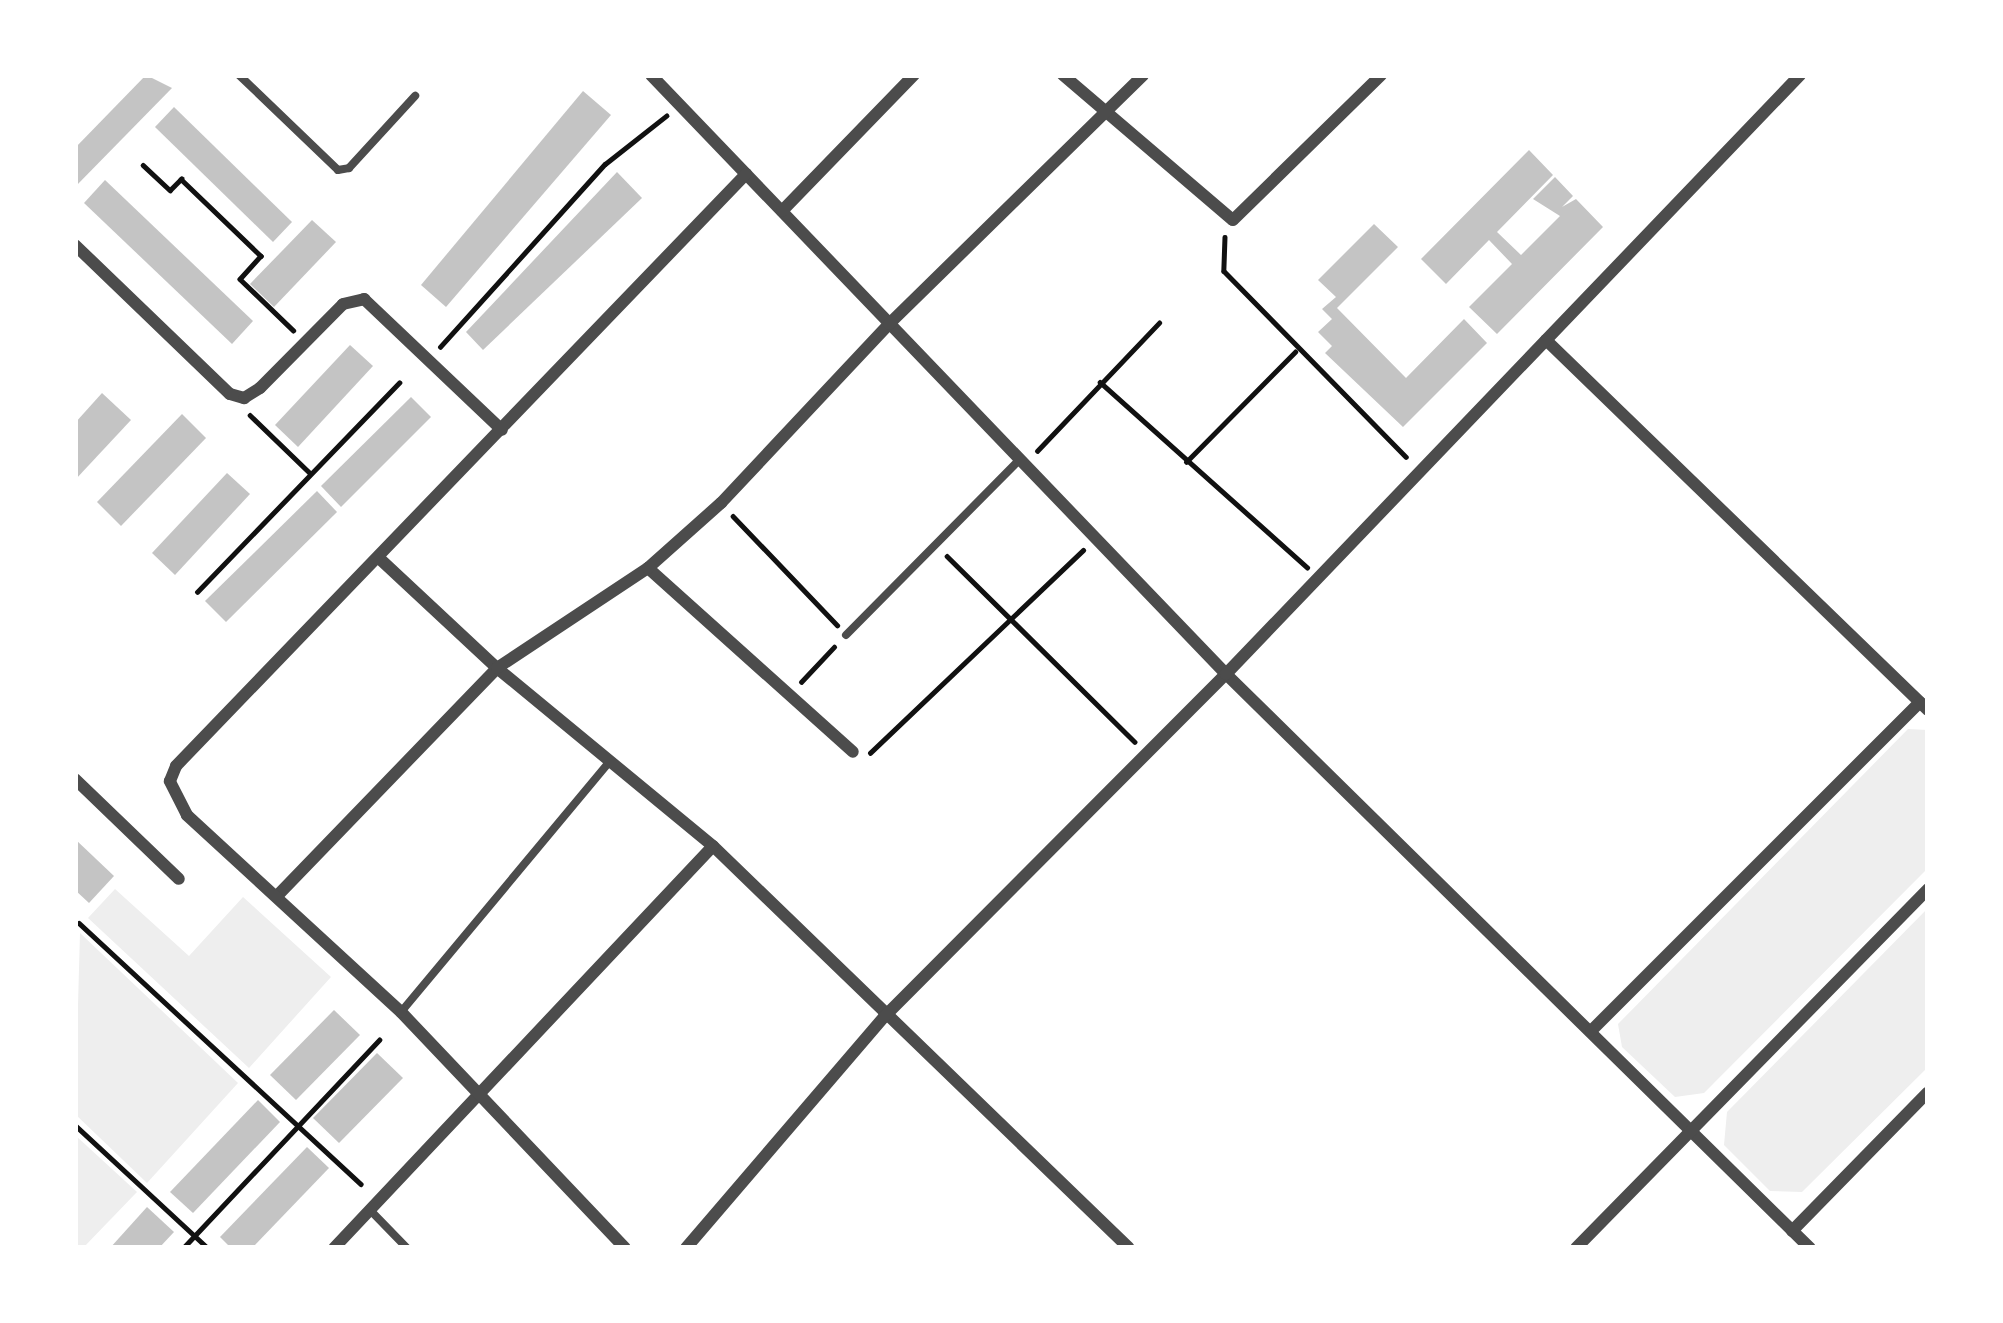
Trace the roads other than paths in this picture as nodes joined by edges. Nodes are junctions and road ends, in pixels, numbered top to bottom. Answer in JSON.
{"nodes":[{"id":1,"x":239,"y":75,"type":"edge"},
{"id":2,"x":651,"y":75,"type":"edge"},
{"id":3,"x":914,"y":75,"type":"edge"},
{"id":4,"x":1063,"y":75,"type":"edge"},
{"id":5,"x":1143,"y":75,"type":"edge"},
{"id":6,"x":1381,"y":75,"type":"edge"},
{"id":7,"x":1800,"y":75,"type":"edge"},
{"id":8,"x":415,"y":95,"type":"dead end"},
{"id":9,"x":1102,"y":108,"type":"junction"},
{"id":10,"x":746,"y":174,"type":"junction"},
{"id":11,"x":782,"y":211,"type":"junction"},
{"id":12,"x":75,"y":245,"type":"edge"},
{"id":13,"x":889,"y":324,"type":"junction"},
{"id":14,"x":1546,"y":340,"type":"junction"},
{"id":15,"x":502,"y":430,"type":"junction"},
{"id":16,"x":1023,"y":462,"type":"junction"},
{"id":17,"x":380,"y":559,"type":"junction"},
{"id":18,"x":648,"y":568,"type":"junction"},
{"id":19,"x":845,"y":634,"type":"road end"},
{"id":20,"x":496,"y":668,"type":"junction"},
{"id":21,"x":1226,"y":674,"type":"junction"},
{"id":22,"x":1924,"y":706,"type":"edge"},
{"id":23,"x":853,"y":752,"type":"road end"},
{"id":24,"x":609,"y":762,"type":"junction"},
{"id":25,"x":75,"y":779,"type":"edge"},
{"id":26,"x":712,"y":846,"type":"junction"},
{"id":27,"x":179,"y":879,"type":"dead end"},
{"id":28,"x":1928,"y":889,"type":"edge"},
{"id":29,"x":278,"y":896,"type":"junction"},
{"id":30,"x":401,"y":1012,"type":"junction"},
{"id":31,"x":884,"y":1017,"type":"junction"},
{"id":32,"x":1591,"y":1031,"type":"junction"},
{"id":33,"x":1928,"y":1092,"type":"edge"},
{"id":34,"x":480,"y":1094,"type":"junction"},
{"id":35,"x":1691,"y":1131,"type":"junction"},
{"id":36,"x":370,"y":1210,"type":"junction"},
{"id":37,"x":1792,"y":1231,"type":"junction"},
{"id":38,"x":334,"y":1248,"type":"edge"},
{"id":39,"x":406,"y":1248,"type":"edge"},
{"id":40,"x":625,"y":1248,"type":"edge"},
{"id":41,"x":686,"y":1248,"type":"edge"},
{"id":42,"x":1129,"y":1248,"type":"edge"},
{"id":43,"x":1576,"y":1248,"type":"edge"},
{"id":44,"x":1810,"y":1248,"type":"edge"}],
"edges":[{"from":1,"to":8,"type":"lane"},
{"from":2,"to":10,"type":"street"},
{"from":3,"to":11,"type":"street"},
{"from":4,"to":9,"type":"street"},
{"from":5,"to":9,"type":"street"},
{"from":6,"to":9,"type":"street"},
{"from":7,"to":14,"type":"street"},
{"from":9,"to":13,"type":"street"},
{"from":10,"to":11,"type":"street"},
{"from":10,"to":15,"type":"street"},
{"from":11,"to":13,"type":"street"},
{"from":12,"to":15,"type":"street"},
{"from":13,"to":16,"type":"street"},
{"from":13,"to":18,"type":"street"},
{"from":14,"to":21,"type":"street"},
{"from":14,"to":22,"type":"street"},
{"from":15,"to":17,"type":"street"},
{"from":16,"to":19,"type":"lane"},
{"from":16,"to":21,"type":"street"},
{"from":17,"to":20,"type":"street"},
{"from":17,"to":29,"type":"street"},
{"from":18,"to":20,"type":"street"},
{"from":18,"to":23,"type":"street"},
{"from":20,"to":24,"type":"street"},
{"from":20,"to":29,"type":"street"},
{"from":21,"to":31,"type":"street"},
{"from":21,"to":32,"type":"street"},
{"from":22,"to":32,"type":"street"},
{"from":24,"to":26,"type":"street"},
{"from":24,"to":30,"type":"lane"},
{"from":25,"to":27,"type":"street"},
{"from":26,"to":31,"type":"street"},
{"from":26,"to":34,"type":"street"},
{"from":28,"to":35,"type":"street"},
{"from":29,"to":30,"type":"street"},
{"from":30,"to":34,"type":"street"},
{"from":31,"to":41,"type":"street"},
{"from":31,"to":42,"type":"street"},
{"from":32,"to":35,"type":"street"},
{"from":33,"to":37,"type":"street"},
{"from":34,"to":36,"type":"street"},
{"from":34,"to":40,"type":"street"},
{"from":35,"to":37,"type":"street"},
{"from":35,"to":43,"type":"street"},
{"from":36,"to":38,"type":"street"},
{"from":36,"to":39,"type":"lane"},
{"from":37,"to":44,"type":"street"}]}
